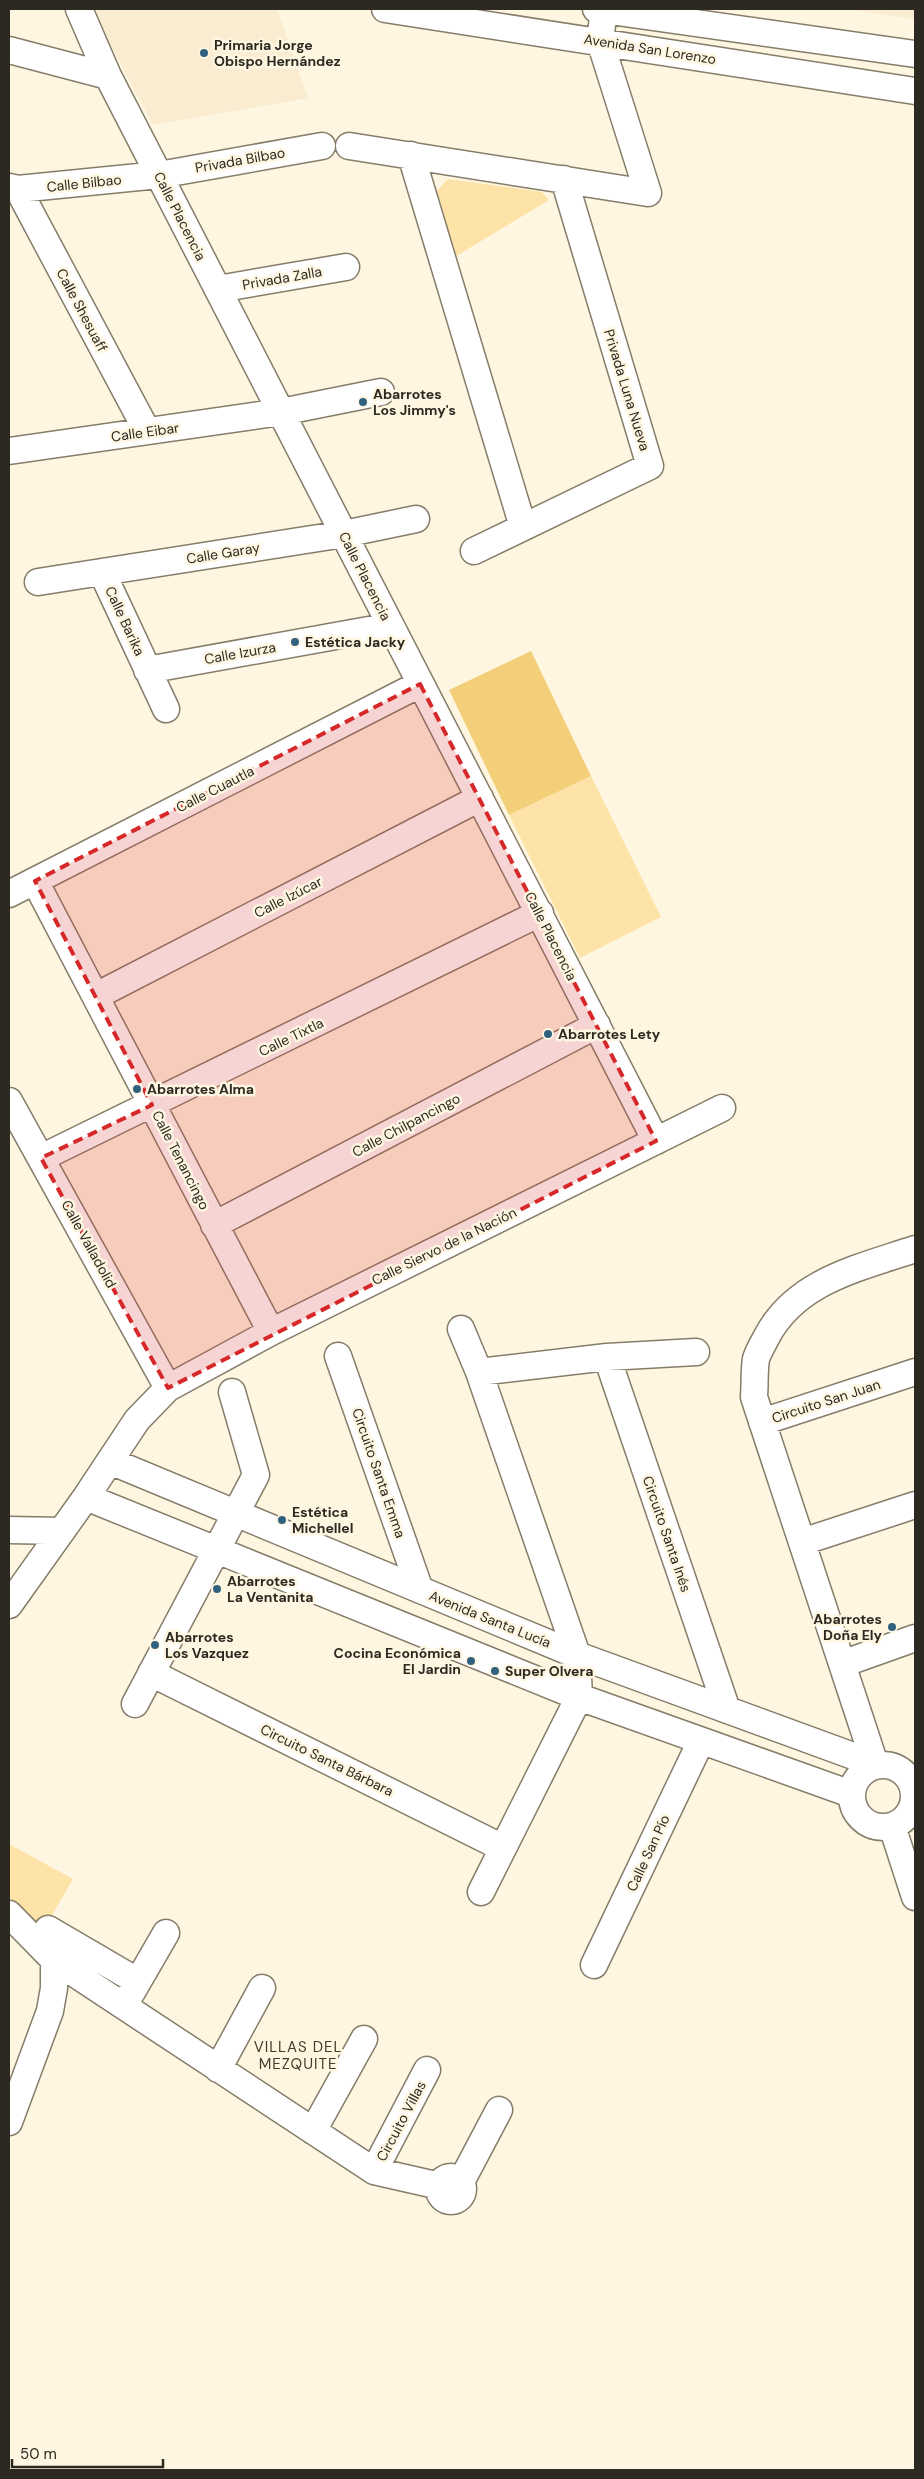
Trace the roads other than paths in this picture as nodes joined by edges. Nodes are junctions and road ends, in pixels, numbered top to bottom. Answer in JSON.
{"nodes":[{"id":1,"x":79,"y":9,"type":"edge"},
{"id":2,"x":385,"y":9,"type":"edge"},
{"id":3,"x":600,"y":9,"type":"edge"},
{"id":4,"x":752,"y":20,"type":"edge"},
{"id":5,"x":600,"y":42,"type":"junction"},
{"id":6,"x":9,"y":50,"type":"edge"},
{"id":7,"x":915,"y":54,"type":"edge"},
{"id":8,"x":751,"y":65,"type":"junction"},
{"id":9,"x":108,"y":76,"type":"junction"},
{"id":10,"x":915,"y":91,"type":"edge"},
{"id":11,"x":322,"y":146,"type":"dead end"},
{"id":12,"x":350,"y":146,"type":"dead end"},
{"id":13,"x":411,"y":155,"type":"junction"},
{"id":14,"x":159,"y":175,"type":"junction"},
{"id":15,"x":564,"y":179,"type":"junction"},
{"id":16,"x":13,"y":188,"type":"edge"},
{"id":17,"x":346,"y":267,"type":"dead end"},
{"id":18,"x":218,"y":289,"type":"junction"},
{"id":19,"x":381,"y":392,"type":"dead end"},
{"id":20,"x":281,"y":412,"type":"junction"},
{"id":21,"x":147,"y":432,"type":"junction"},
{"id":22,"x":9,"y":451,"type":"edge"},
{"id":23,"x":416,"y":519,"type":"dead end"},
{"id":24,"x":523,"y":527,"type":"junction"},
{"id":25,"x":344,"y":534,"type":"junction"},
{"id":26,"x":474,"y":551,"type":"dead end"},
{"id":27,"x":102,"y":572,"type":"junction"},
{"id":28,"x":38,"y":582,"type":"dead end"},
{"id":29,"x":391,"y":626,"type":"junction"},
{"id":30,"x":147,"y":670,"type":"junction"},
{"id":31,"x":420,"y":684,"type":"junction"},
{"id":32,"x":166,"y":709,"type":"dead end"},
{"id":33,"x":480,"y":798,"type":"junction"},
{"id":34,"x":36,"y":881,"type":"junction"},
{"id":35,"x":9,"y":894,"type":"edge"},
{"id":36,"x":540,"y":913,"type":"junction"},
{"id":37,"x":96,"y":996,"type":"junction"},
{"id":38,"x":597,"y":1025,"type":"junction"},
{"id":39,"x":9,"y":1101,"type":"edge"},
{"id":40,"x":152,"y":1105,"type":"junction"},
{"id":41,"x":722,"y":1108,"type":"dead end"},
{"id":42,"x":656,"y":1141,"type":"junction"},
{"id":43,"x":41,"y":1158,"type":"junction"},
{"id":44,"x":214,"y":1225,"type":"junction"},
{"id":45,"x":915,"y":1249,"type":"edge"},
{"id":46,"x":461,"y":1329,"type":"dead end"},
{"id":47,"x":271,"y":1332,"type":"junction"},
{"id":48,"x":696,"y":1352,"type":"dead end"},
{"id":49,"x":338,"y":1356,"type":"dead end"},
{"id":50,"x":607,"y":1357,"type":"junction"},
{"id":51,"x":479,"y":1372,"type":"junction"},
{"id":52,"x":915,"y":1372,"type":"edge"},
{"id":53,"x":168,"y":1388,"type":"junction"},
{"id":54,"x":232,"y":1392,"type":"dead end"},
{"id":55,"x":762,"y":1422,"type":"junction"},
{"id":56,"x":110,"y":1461,"type":"junction"},
{"id":57,"x":86,"y":1497,"type":"junction"},
{"id":58,"x":915,"y":1505,"type":"edge"},
{"id":59,"x":236,"y":1513,"type":"junction"},
{"id":60,"x":9,"y":1530,"type":"edge"},
{"id":61,"x":62,"y":1531,"type":"junction"},
{"id":62,"x":802,"y":1542,"type":"junction"},
{"id":63,"x":216,"y":1550,"type":"junction"},
{"id":64,"x":420,"y":1590,"type":"junction"},
{"id":65,"x":9,"y":1605,"type":"edge"},
{"id":66,"x":915,"y":1638,"type":"edge"},
{"id":67,"x":577,"y":1655,"type":"junction"},
{"id":68,"x":842,"y":1664,"type":"junction"},
{"id":69,"x":151,"y":1673,"type":"junction"},
{"id":70,"x":578,"y":1698,"type":"junction"},
{"id":71,"x":134,"y":1704,"type":"dead end"},
{"id":72,"x":727,"y":1710,"type":"junction"},
{"id":73,"x":701,"y":1741,"type":"junction"},
{"id":74,"x":896,"y":1764,"type":"edge"},
{"id":75,"x":851,"y":1794,"type":"junction"},
{"id":76,"x":915,"y":1801,"type":"edge"},
{"id":77,"x":892,"y":1826,"type":"junction"},
{"id":78,"x":503,"y":1848,"type":"junction"},
{"id":79,"x":481,"y":1892,"type":"dead end"},
{"id":80,"x":915,"y":1897,"type":"edge"},
{"id":81,"x":9,"y":1914,"type":"edge"},
{"id":82,"x":48,"y":1929,"type":"dead end"},
{"id":83,"x":166,"y":1933,"type":"dead end"},
{"id":84,"x":54,"y":1960,"type":"junction"},
{"id":85,"x":594,"y":1965,"type":"dead end"},
{"id":86,"x":137,"y":1981,"type":"junction"},
{"id":87,"x":262,"y":1988,"type":"dead end"},
{"id":88,"x":124,"y":2007,"type":"junction"},
{"id":89,"x":364,"y":2038,"type":"dead end"},
{"id":90,"x":218,"y":2069,"type":"junction"},
{"id":91,"x":428,"y":2070,"type":"dead end"},
{"id":92,"x":499,"y":2110,"type":"dead end"},
{"id":93,"x":9,"y":2122,"type":"edge"},
{"id":94,"x":313,"y":2132,"type":"junction"},
{"id":95,"x":374,"y":2171,"type":"junction"}],
"edges":[{"from":1,"to":9,"type":"street","name":"Calle Placencia"},
{"from":2,"to":5,"type":"street","name":"Avenida San Lorenzo"},
{"from":3,"to":4,"type":"street"},
{"from":3,"to":5,"type":"street"},
{"from":4,"to":7,"type":"street"},
{"from":4,"to":8,"type":"street"},
{"from":5,"to":8,"type":"street","name":"Avenida San Lorenzo"},
{"from":5,"to":15,"type":"street"},
{"from":6,"to":9,"type":"street"},
{"from":8,"to":10,"type":"street","name":"Avenida San Lorenzo"},
{"from":9,"to":14,"type":"street","name":"Calle Placencia"},
{"from":11,"to":14,"type":"street","name":"Privada Bilbao"},
{"from":12,"to":13,"type":"street"},
{"from":13,"to":15,"type":"street"},
{"from":13,"to":24,"type":"street"},
{"from":14,"to":16,"type":"street","name":"Calle Bilbao"},
{"from":14,"to":18,"type":"street","name":"Calle Placencia"},
{"from":15,"to":24,"type":"street","name":"Privada Luna Nueva"},
{"from":16,"to":21,"type":"street","name":"Calle Shesuaff"},
{"from":17,"to":18,"type":"street","name":"Privada Zalla"},
{"from":18,"to":20,"type":"street","name":"Calle Placencia"},
{"from":19,"to":20,"type":"street","name":"Calle Eibar"},
{"from":20,"to":21,"type":"street","name":"Calle Eibar"},
{"from":20,"to":25,"type":"street","name":"Calle Placencia"},
{"from":21,"to":22,"type":"street","name":"Calle Eibar"},
{"from":23,"to":25,"type":"street","name":"Calle Garay"},
{"from":24,"to":26,"type":"street","name":"Privada Luna Nueva"},
{"from":25,"to":27,"type":"street","name":"Calle Garay"},
{"from":25,"to":29,"type":"street","name":"Calle Placencia"},
{"from":27,"to":28,"type":"street","name":"Calle Garay"},
{"from":27,"to":30,"type":"street","name":"Calle Barika"},
{"from":29,"to":30,"type":"street","name":"Calle Izurza"},
{"from":29,"to":31,"type":"street","name":"Calle Placencia"},
{"from":30,"to":32,"type":"street","name":"Calle Barika"},
{"from":31,"to":33,"type":"street","name":"Calle Placencia"},
{"from":31,"to":34,"type":"street","name":"Calle Cuautla"},
{"from":33,"to":36,"type":"street","name":"Calle Placencia"},
{"from":33,"to":37,"type":"street","name":"Calle Izúcar"},
{"from":34,"to":35,"type":"street","name":"Calle Cuautla"},
{"from":34,"to":37,"type":"street","name":"Calle Tenancingo"},
{"from":36,"to":38,"type":"street","name":"Calle Placencia"},
{"from":36,"to":40,"type":"street","name":"Calle Tixtla"},
{"from":37,"to":40,"type":"street","name":"Calle Tenancingo"},
{"from":38,"to":42,"type":"street","name":"Calle Placencia"},
{"from":38,"to":44,"type":"street","name":"Calle Chilpancingo"},
{"from":39,"to":43,"type":"street","name":"Calle Valladolid"},
{"from":40,"to":43,"type":"street","name":"Calle Tixtla"},
{"from":40,"to":44,"type":"street","name":"Calle Tenancingo"},
{"from":41,"to":42,"type":"street","name":"Calle Siervo de la Nación"},
{"from":42,"to":47,"type":"street","name":"Calle Siervo de la Nación"},
{"from":43,"to":53,"type":"street","name":"Calle Valladolid"},
{"from":44,"to":47,"type":"street","name":"Calle Tenancingo"},
{"from":45,"to":55,"type":"street","name":"Circuito San Juan"},
{"from":46,"to":51,"type":"street"},
{"from":47,"to":53,"type":"street","name":"Calle Siervo de la Nación"},
{"from":48,"to":50,"type":"street"},
{"from":49,"to":64,"type":"street","name":"Circuito Santa Emma"},
{"from":50,"to":51,"type":"street"},
{"from":50,"to":72,"type":"street","name":"Circuito Santa Inés"},
{"from":51,"to":67,"type":"street"},
{"from":52,"to":55,"type":"street","name":"Circuito San Juan"},
{"from":53,"to":56,"type":"street","name":"Calle Siervo de la Nación"},
{"from":54,"to":59,"type":"street"},
{"from":55,"to":62,"type":"street"},
{"from":56,"to":57,"type":"street","name":"Calle Siervo de la Nación"},
{"from":56,"to":59,"type":"street","name":"Avenida Santa Lucía"},
{"from":57,"to":61,"type":"street","name":"Calle Siervo de la Nación"},
{"from":57,"to":63,"type":"street"},
{"from":58,"to":62,"type":"street"},
{"from":59,"to":63,"type":"street"},
{"from":59,"to":64,"type":"street","name":"Avenida Santa Lucía"},
{"from":60,"to":61,"type":"street"},
{"from":61,"to":65,"type":"street","name":"Calle Siervo de la Nación"},
{"from":62,"to":68,"type":"street"},
{"from":63,"to":69,"type":"street"},
{"from":63,"to":70,"type":"street"},
{"from":64,"to":67,"type":"street","name":"Avenida Santa Lucía"},
{"from":66,"to":68,"type":"street"},
{"from":67,"to":70,"type":"street"},
{"from":67,"to":72,"type":"street","name":"Avenida Santa Lucía"},
{"from":68,"to":74,"type":"street"},
{"from":69,"to":71,"type":"street"},
{"from":69,"to":78,"type":"street","name":"Circuito Santa Bárbara"},
{"from":70,"to":73,"type":"street"},
{"from":70,"to":78,"type":"street"},
{"from":72,"to":74,"type":"street","name":"Avenida Santa Lucía"},
{"from":73,"to":75,"type":"street"},
{"from":73,"to":85,"type":"street","name":"Calle San Pío"},
{"from":74,"to":75,"type":"street"},
{"from":74,"to":76,"type":"street"},
{"from":75,"to":77,"type":"street"},
{"from":76,"to":77,"type":"street"},
{"from":77,"to":80,"type":"street"},
{"from":78,"to":79,"type":"street"},
{"from":81,"to":84,"type":"street","name":"Circuito Villas"},
{"from":82,"to":86,"type":"street"},
{"from":83,"to":86,"type":"street"},
{"from":84,"to":88,"type":"street","name":"Circuito Villas"},
{"from":84,"to":93,"type":"street"},
{"from":86,"to":88,"type":"street"},
{"from":87,"to":90,"type":"street"},
{"from":88,"to":90,"type":"street","name":"Circuito Villas"},
{"from":89,"to":94,"type":"street"},
{"from":90,"to":94,"type":"street","name":"Circuito Villas"},
{"from":91,"to":95,"type":"street","name":"Circuito Villas"},
{"from":92,"to":95,"type":"street","name":"Circuito Villas"},
{"from":94,"to":95,"type":"street","name":"Circuito Villas"}]}
